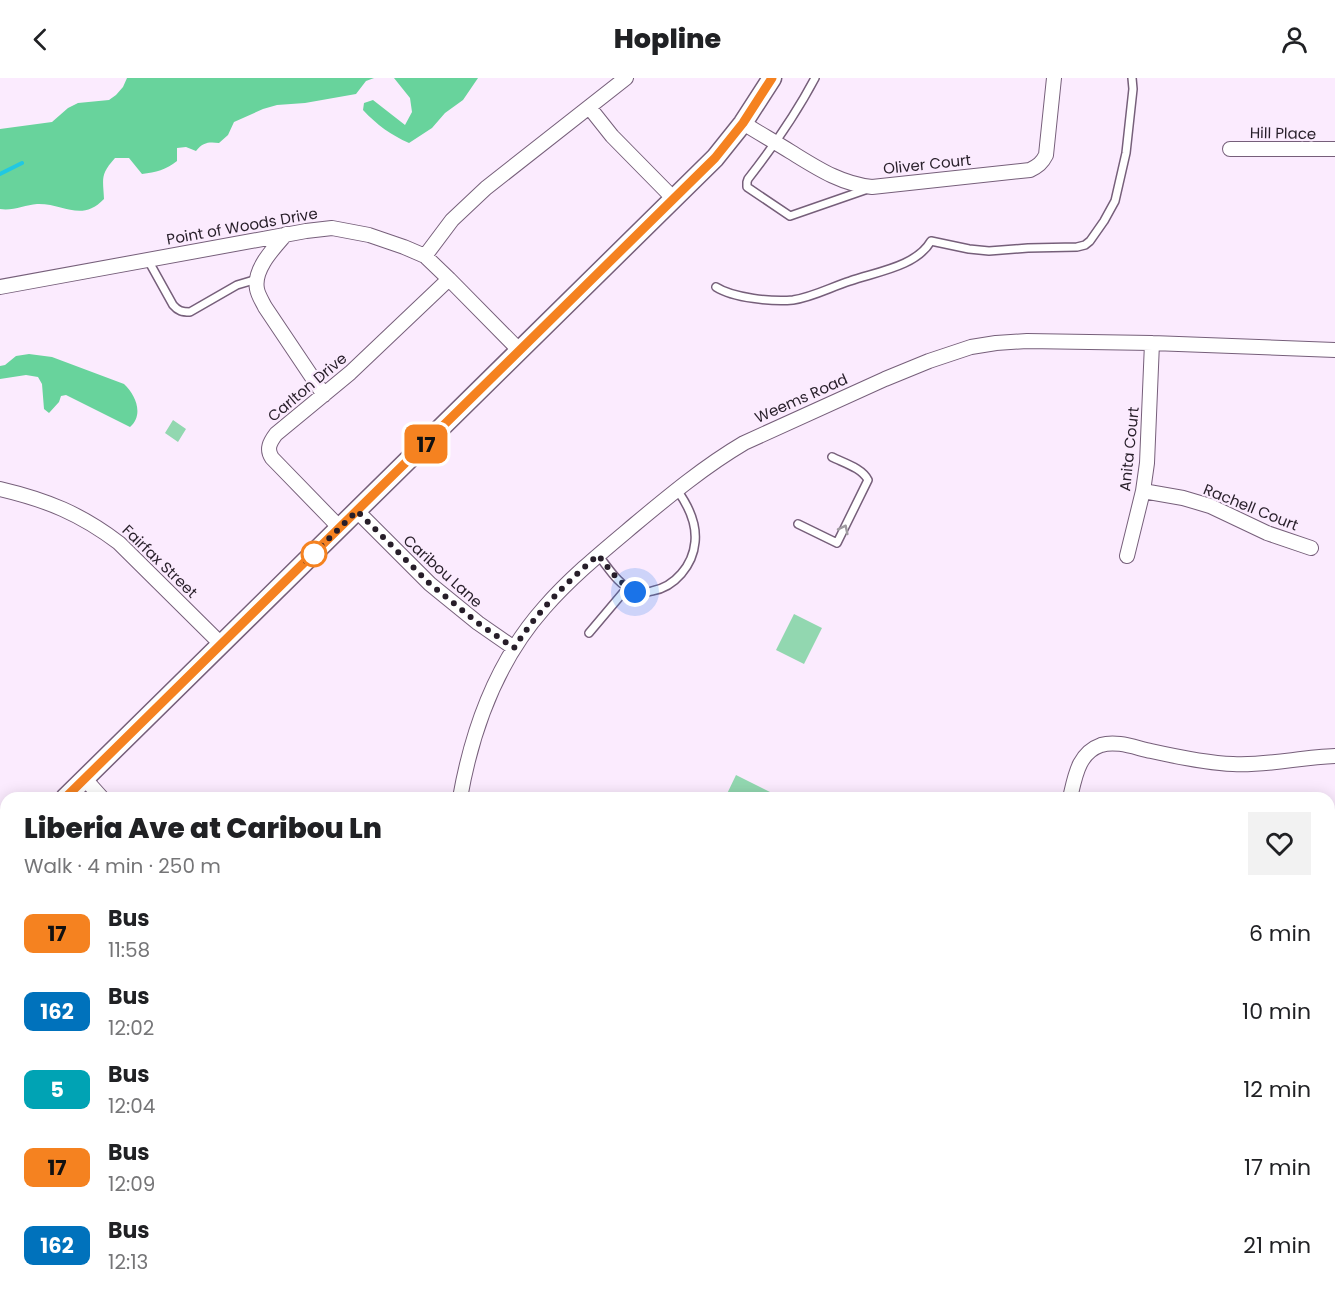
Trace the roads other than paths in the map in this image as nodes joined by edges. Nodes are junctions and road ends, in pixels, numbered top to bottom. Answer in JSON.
{"nodes":[{"id":1,"x":627,"y":78,"type":"edge"},
{"id":2,"x":772,"y":78,"type":"edge"},
{"id":3,"x":815,"y":78,"type":"edge"},
{"id":4,"x":1054,"y":78,"type":"edge"},
{"id":5,"x":1132,"y":78,"type":"edge"},
{"id":6,"x":589,"y":107,"type":"junction"},
{"id":7,"x":743,"y":123,"type":"junction"},
{"id":8,"x":776,"y":142,"type":"junction"},
{"id":9,"x":1230,"y":149,"type":"dead end"},
{"id":10,"x":1335,"y":149,"type":"edge"},
{"id":11,"x":872,"y":187,"type":"junction"},
{"id":12,"x":674,"y":199,"type":"junction"},
{"id":13,"x":286,"y":234,"type":"junction"},
{"id":14,"x":425,"y":256,"type":"junction"},
{"id":15,"x":148,"y":260,"type":"junction"},
{"id":16,"x":257,"y":279,"type":"junction"},
{"id":17,"x":449,"y":279,"type":"junction"},
{"id":18,"x":0,"y":287,"type":"edge"},
{"id":19,"x":716,"y":287,"type":"dead end"},
{"id":20,"x":1152,"y":343,"type":"junction"},
{"id":21,"x":1335,"y":350,"type":"edge"},
{"id":22,"x":520,"y":351,"type":"junction"},
{"id":23,"x":324,"y":395,"type":"junction"},
{"id":24,"x":832,"y":457,"type":"dead end"},
{"id":25,"x":0,"y":489,"type":"edge"},
{"id":26,"x":677,"y":490,"type":"junction"},
{"id":27,"x":1143,"y":491,"type":"junction"},
{"id":28,"x":357,"y":511,"type":"junction"},
{"id":29,"x":798,"y":524,"type":"dead end"},
{"id":30,"x":340,"y":528,"type":"junction"},
{"id":31,"x":1311,"y":548,"type":"dead end"},
{"id":32,"x":598,"y":555,"type":"junction"},
{"id":33,"x":1127,"y":556,"type":"dead end"},
{"id":34,"x":627,"y":588,"type":"junction"},
{"id":35,"x":589,"y":633,"type":"dead end"},
{"id":36,"x":222,"y":645,"type":"junction"},
{"id":37,"x":514,"y":648,"type":"junction"},
{"id":38,"x":1335,"y":756,"type":"edge"},
{"id":39,"x":85,"y":779,"type":"junction"},
{"id":40,"x":71,"y":792,"type":"edge"},
{"id":41,"x":97,"y":792,"type":"edge"},
{"id":42,"x":461,"y":792,"type":"edge"},
{"id":43,"x":1072,"y":792,"type":"edge"}],
"edges":[{"from":1,"to":6,"type":"street"},
{"from":2,"to":7,"type":"main road"},
{"from":3,"to":8,"type":"lane"},
{"from":4,"to":11,"type":"street","name":"Oliver Court"},
{"from":5,"to":19,"type":"lane"},
{"from":6,"to":12,"type":"street"},
{"from":6,"to":14,"type":"street"},
{"from":7,"to":8,"type":"street","name":"Oliver Court"},
{"from":7,"to":12,"type":"main road"},
{"from":8,"to":11,"type":"street","name":"Oliver Court"},
{"from":8,"to":11,"type":"lane"},
{"from":9,"to":10,"type":"street","name":"Hill Place"},
{"from":12,"to":22,"type":"main road"},
{"from":13,"to":14,"type":"street","name":"Point of Woods Drive"},
{"from":13,"to":15,"type":"street","name":"Point of Woods Drive"},
{"from":13,"to":16,"type":"street"},
{"from":14,"to":17,"type":"street","name":"Point of Woods Drive"},
{"from":15,"to":16,"type":"lane"},
{"from":15,"to":18,"type":"street","name":"Point of Woods Drive"},
{"from":16,"to":23,"type":"street"},
{"from":17,"to":22,"type":"street","name":"Point of Woods Drive"},
{"from":17,"to":23,"type":"street","name":"Carlton Drive"},
{"from":20,"to":21,"type":"street","name":"Weems Road"},
{"from":20,"to":26,"type":"street","name":"Weems Road"},
{"from":20,"to":27,"type":"street","name":"Anita Court"},
{"from":22,"to":28,"type":"main road"},
{"from":23,"to":30,"type":"street","name":"Carlton Drive"},
{"from":29,"to":24,"type":"lane","one_way":true},
{"from":25,"to":36,"type":"street","name":"Fairfax Street"},
{"from":26,"to":32,"type":"street","name":"Weems Road"},
{"from":26,"to":34,"type":"lane"},
{"from":27,"to":31,"type":"street","name":"Rachell Court"},
{"from":27,"to":33,"type":"street","name":"Anita Court"},
{"from":28,"to":30,"type":"main road"},
{"from":28,"to":37,"type":"street","name":"Caribou Lane"},
{"from":30,"to":36,"type":"main road"},
{"from":32,"to":34,"type":"lane"},
{"from":32,"to":37,"type":"street","name":"Weems Road"},
{"from":34,"to":35,"type":"lane"},
{"from":36,"to":39,"type":"main road"},
{"from":37,"to":42,"type":"street","name":"Weems Road"},
{"from":38,"to":43,"type":"street"},
{"from":39,"to":40,"type":"main road"},
{"from":39,"to":41,"type":"street"}]}
